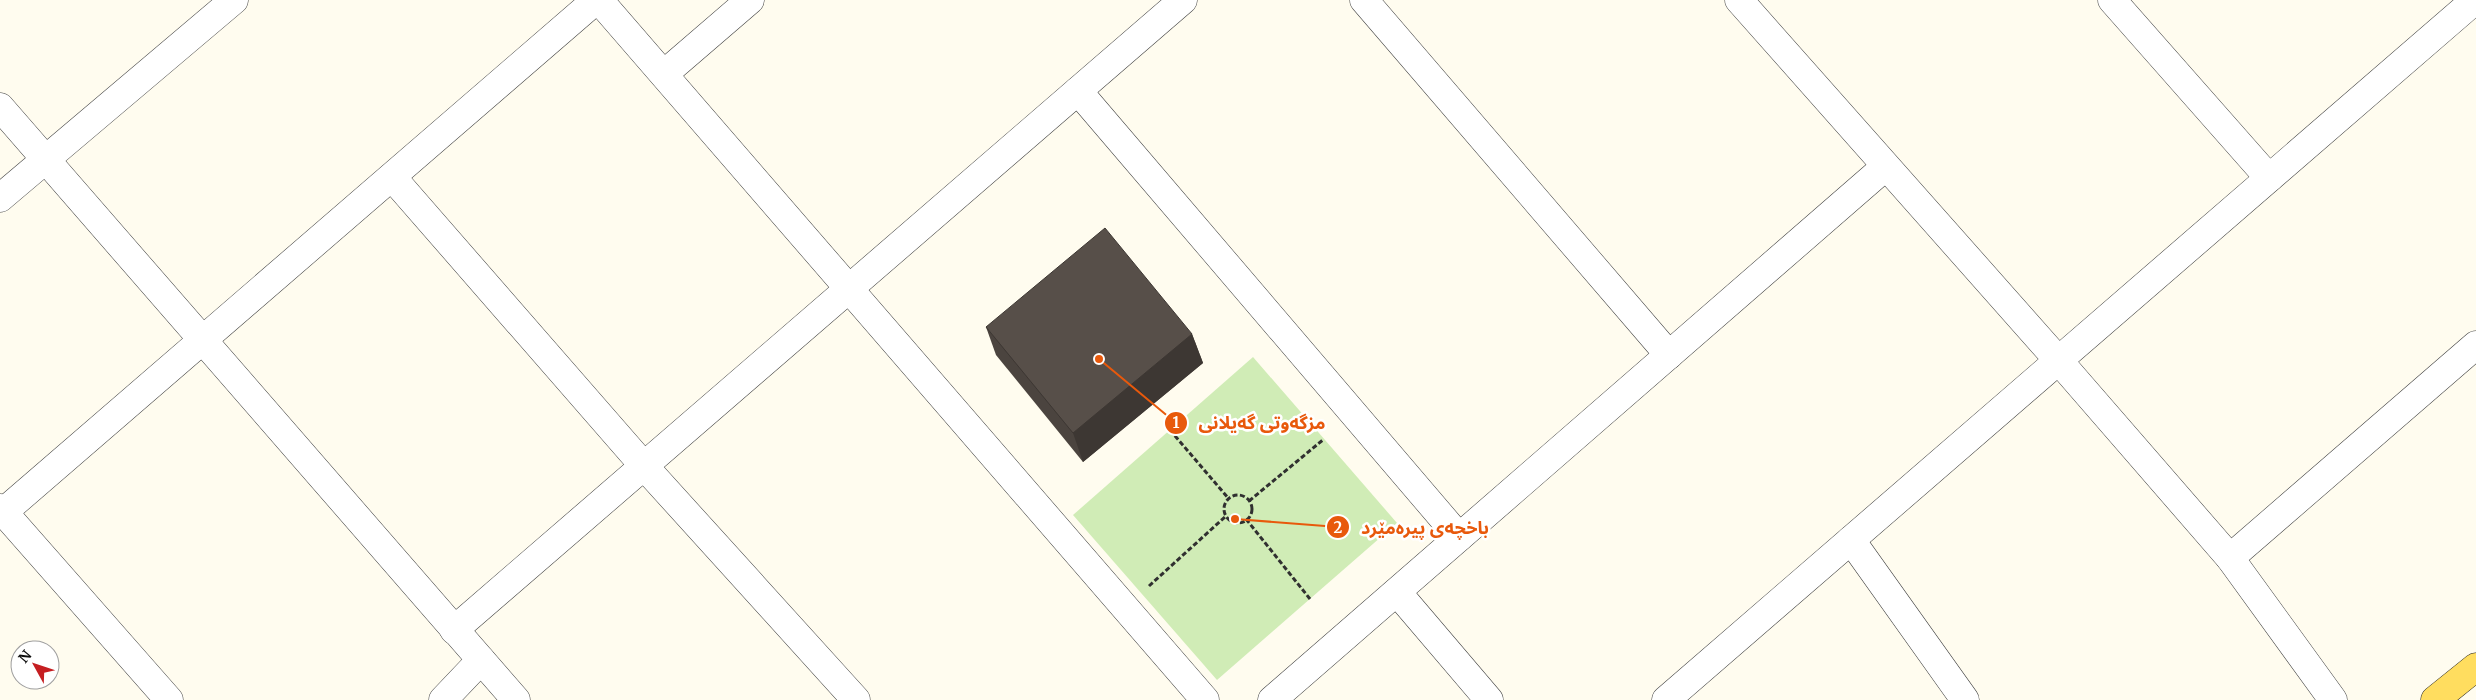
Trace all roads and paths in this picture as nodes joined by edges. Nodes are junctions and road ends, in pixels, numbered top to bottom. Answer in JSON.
{"nodes":[{"id":1,"x":234,"y":0,"type":"edge"},
{"id":2,"x":598,"y":0,"type":"edge"},
{"id":3,"x":750,"y":0,"type":"edge"},
{"id":4,"x":1183,"y":0,"type":"edge"},
{"id":5,"x":1364,"y":0,"type":"edge"},
{"id":6,"x":1739,"y":0,"type":"edge"},
{"id":7,"x":2112,"y":0,"type":"edge"},
{"id":8,"x":2475,"y":0,"type":"edge"},
{"id":9,"x":664,"y":74,"type":"junction"},
{"id":10,"x":1078,"y":91,"type":"junction"},
{"id":11,"x":0,"y":107,"type":"edge"},
{"id":12,"x":47,"y":161,"type":"junction"},
{"id":13,"x":1885,"y":167,"type":"junction"},
{"id":14,"x":392,"y":177,"type":"junction"},
{"id":15,"x":2269,"y":178,"type":"junction"},
{"id":16,"x":0,"y":198,"type":"edge"},
{"id":17,"x":850,"y":288,"type":"junction"},
{"id":18,"x":202,"y":340,"type":"junction"},
{"id":19,"x":2476,"y":346,"type":"edge"},
{"id":20,"x":1669,"y":355,"type":"junction"},
{"id":21,"x":2059,"y":361,"type":"junction"},
{"id":22,"x":1170,"y":430,"type":"dead end"},
{"id":23,"x":1324,"y":439,"type":"dead end"},
{"id":24,"x":644,"y":466,"type":"junction"},
{"id":25,"x":1228,"y":499,"type":"junction"},
{"id":26,"x":1249,"y":501,"type":"junction"},
{"id":27,"x":1,"y":512,"type":"edge"},
{"id":28,"x":1226,"y":516,"type":"junction"},
{"id":29,"x":1246,"y":519,"type":"junction"},
{"id":30,"x":1459,"y":537,"type":"junction"},
{"id":31,"x":1851,"y":540,"type":"junction"},
{"id":32,"x":2230,"y":558,"type":"junction"},
{"id":33,"x":1397,"y":592,"type":"junction"},
{"id":34,"x":1310,"y":599,"type":"dead end"},
{"id":35,"x":1126,"y":608,"type":"junction"},
{"id":36,"x":454,"y":630,"type":"junction"},
{"id":37,"x":481,"y":660,"type":"junction"},
{"id":38,"x":2476,"y":667,"type":"edge"},
{"id":39,"x":169,"y":700,"type":"edge"},
{"id":40,"x":443,"y":700,"type":"edge"},
{"id":41,"x":516,"y":700,"type":"edge"},
{"id":42,"x":856,"y":700,"type":"edge"},
{"id":43,"x":1205,"y":700,"type":"edge"},
{"id":44,"x":1272,"y":700,"type":"edge"},
{"id":45,"x":1489,"y":700,"type":"edge"},
{"id":46,"x":1666,"y":700,"type":"edge"},
{"id":47,"x":1965,"y":700,"type":"edge"},
{"id":48,"x":2333,"y":700,"type":"edge"},
{"id":49,"x":2435,"y":700,"type":"edge"}],
"edges":[{"from":1,"to":12,"type":"street"},
{"from":2,"to":9,"type":"street"},
{"from":2,"to":14,"type":"street"},
{"from":3,"to":9,"type":"street"},
{"from":4,"to":10,"type":"street"},
{"from":5,"to":20,"type":"street"},
{"from":6,"to":13,"type":"street"},
{"from":7,"to":15,"type":"street"},
{"from":8,"to":15,"type":"street"},
{"from":9,"to":17,"type":"street"},
{"from":10,"to":17,"type":"street"},
{"from":10,"to":30,"type":"street"},
{"from":11,"to":12,"type":"street"},
{"from":12,"to":16,"type":"street"},
{"from":12,"to":18,"type":"street"},
{"from":13,"to":20,"type":"street"},
{"from":13,"to":21,"type":"street"},
{"from":14,"to":18,"type":"street"},
{"from":14,"to":24,"type":"street"},
{"from":15,"to":21,"type":"street"},
{"from":17,"to":24,"type":"street"},
{"from":17,"to":35,"type":"street"},
{"from":18,"to":27,"type":"street"},
{"from":18,"to":36,"type":"street"},
{"from":19,"to":32,"type":"street"},
{"from":20,"to":30,"type":"street"},
{"from":21,"to":31,"type":"street"},
{"from":21,"to":32,"type":"street"},
{"from":22,"to":25,"type":"path"},
{"from":23,"to":26,"type":"path"},
{"from":24,"to":36,"type":"street"},
{"from":24,"to":42,"type":"street"},
{"from":25,"to":26,"type":"path"},
{"from":25,"to":28,"type":"path"},
{"from":26,"to":29,"type":"path"},
{"from":27,"to":39,"type":"street"},
{"from":28,"to":29,"type":"path"},
{"from":28,"to":35,"type":"path"},
{"from":29,"to":34,"type":"path"},
{"from":30,"to":33,"type":"street"},
{"from":31,"to":46,"type":"street"},
{"from":31,"to":47,"type":"street"},
{"from":32,"to":48,"type":"street"},
{"from":33,"to":44,"type":"street"},
{"from":33,"to":45,"type":"street"},
{"from":35,"to":43,"type":"street"},
{"from":36,"to":37,"type":"street"},
{"from":37,"to":40,"type":"street"},
{"from":37,"to":41,"type":"street"},
{"from":38,"to":49,"type":"main road"}]}
